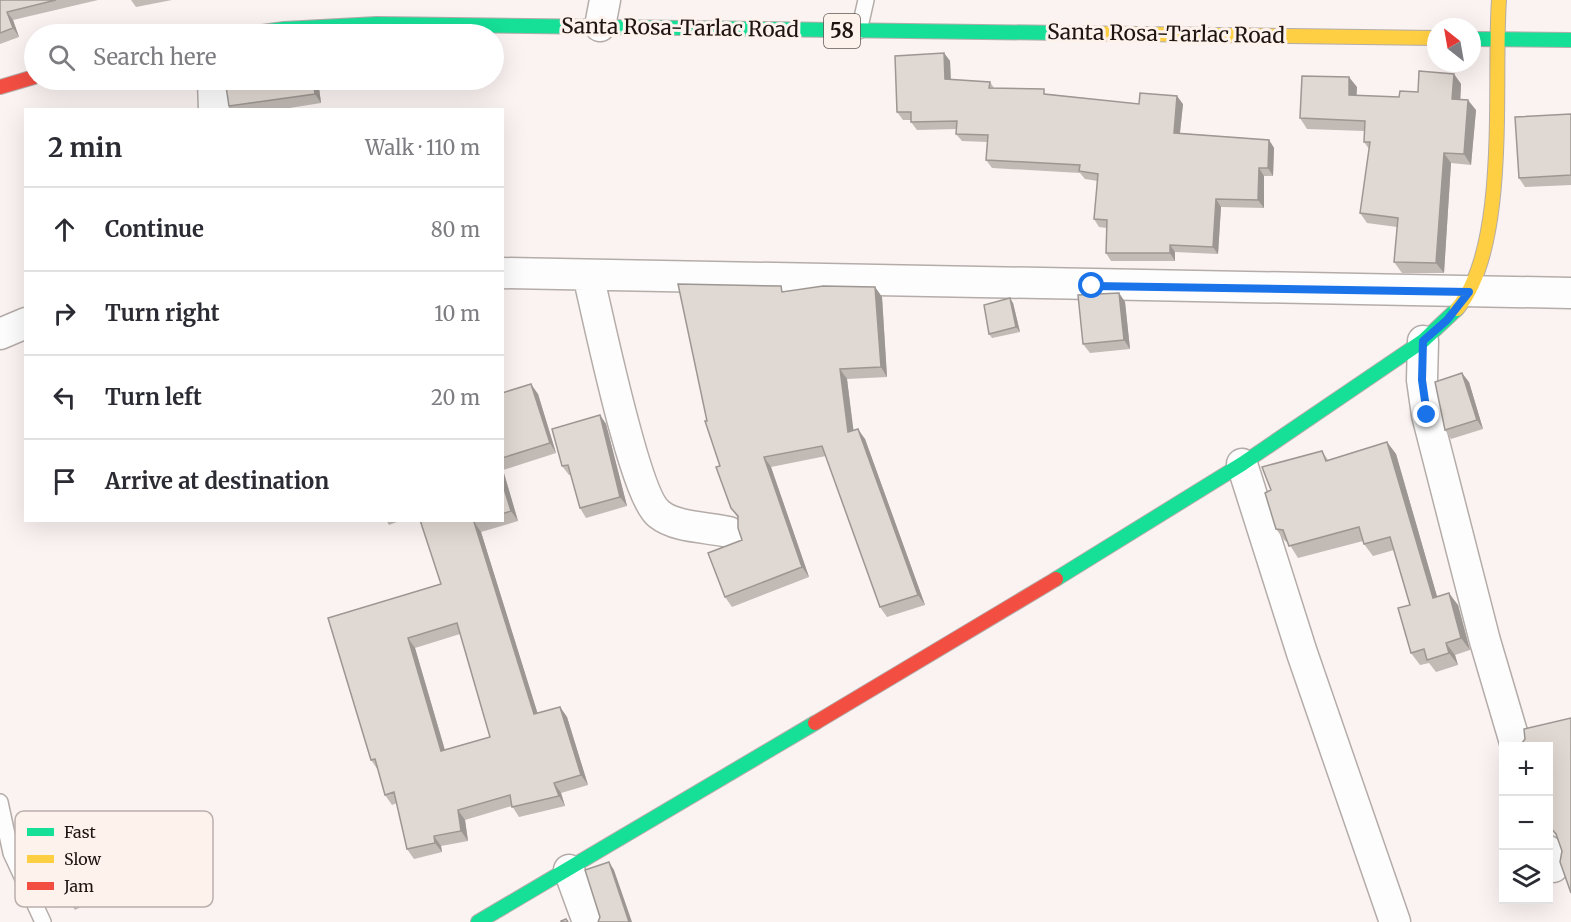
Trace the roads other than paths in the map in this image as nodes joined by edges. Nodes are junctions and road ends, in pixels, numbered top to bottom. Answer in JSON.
{"nodes":[{"id":1,"x":866,"y":0,"type":"edge"},
{"id":2,"x":1499,"y":0,"type":"edge"},
{"id":3,"x":603,"y":13,"type":"edge"},
{"id":4,"x":377,"y":24,"type":"edge"},
{"id":5,"x":859,"y":31,"type":"junction"},
{"id":6,"x":1427,"y":38,"type":"edge"},
{"id":7,"x":1481,"y":39,"type":"edge"},
{"id":8,"x":1495,"y":39,"type":"junction"},
{"id":9,"x":1571,"y":40,"type":"edge"},
{"id":10,"x":24,"y":80,"type":"edge"},
{"id":11,"x":0,"y":87,"type":"edge"},
{"id":12,"x":213,"y":90,"type":"edge"},
{"id":13,"x":214,"y":108,"type":"edge"},
{"id":14,"x":504,"y":273,"type":"edge"},
{"id":15,"x":588,"y":275,"type":"junction"},
{"id":16,"x":1469,"y":292,"type":"junction"},
{"id":17,"x":1571,"y":294,"type":"edge"},
{"id":18,"x":24,"y":324,"type":"edge"},
{"id":19,"x":0,"y":334,"type":"edge"},
{"id":20,"x":1423,"y":341,"type":"junction"},
{"id":21,"x":1242,"y":464,"type":"junction"},
{"id":22,"x":729,"y":532,"type":"dead end"},
{"id":23,"x":1515,"y":742,"type":"edge"},
{"id":24,"x":0,"y":802,"type":"edge"},
{"id":25,"x":15,"y":861,"type":"edge"},
{"id":26,"x":569,"y":870,"type":"junction"},
{"id":27,"x":36,"y":907,"type":"edge"},
{"id":28,"x":43,"y":922,"type":"edge"},
{"id":29,"x":478,"y":922,"type":"edge"},
{"id":30,"x":588,"y":922,"type":"edge"},
{"id":31,"x":1395,"y":922,"type":"edge"}],
"edges":[{"from":1,"to":5,"type":"lane"},
{"from":2,"to":8,"type":"main road"},
{"from":3,"to":4,"type":"main road","name":"Santa Rosa-Tarlac Road","number":"58"},
{"from":3,"to":5,"type":"main road","name":"Santa Rosa-Tarlac Road","number":"58"},
{"from":5,"to":6,"type":"main road","name":"Santa Rosa-Tarlac Road","number":"58"},
{"from":7,"to":8,"type":"main road"},
{"from":8,"to":9,"type":"main road"},
{"from":8,"to":16,"type":"main road"},
{"from":10,"to":11,"type":"main road"},
{"from":12,"to":13,"type":"street"},
{"from":14,"to":15,"type":"street"},
{"from":15,"to":16,"type":"street"},
{"from":15,"to":22,"type":"street"},
{"from":16,"to":17,"type":"street"},
{"from":16,"to":20,"type":"main road"},
{"from":18,"to":19,"type":"street"},
{"from":20,"to":21,"type":"main road"},
{"from":20,"to":23,"type":"street"},
{"from":21,"to":26,"type":"main road"},
{"from":21,"to":31,"type":"street"},
{"from":24,"to":25,"type":"lane"},
{"from":26,"to":29,"type":"main road"},
{"from":26,"to":30,"type":"street"},
{"from":27,"to":28,"type":"lane"}]}
